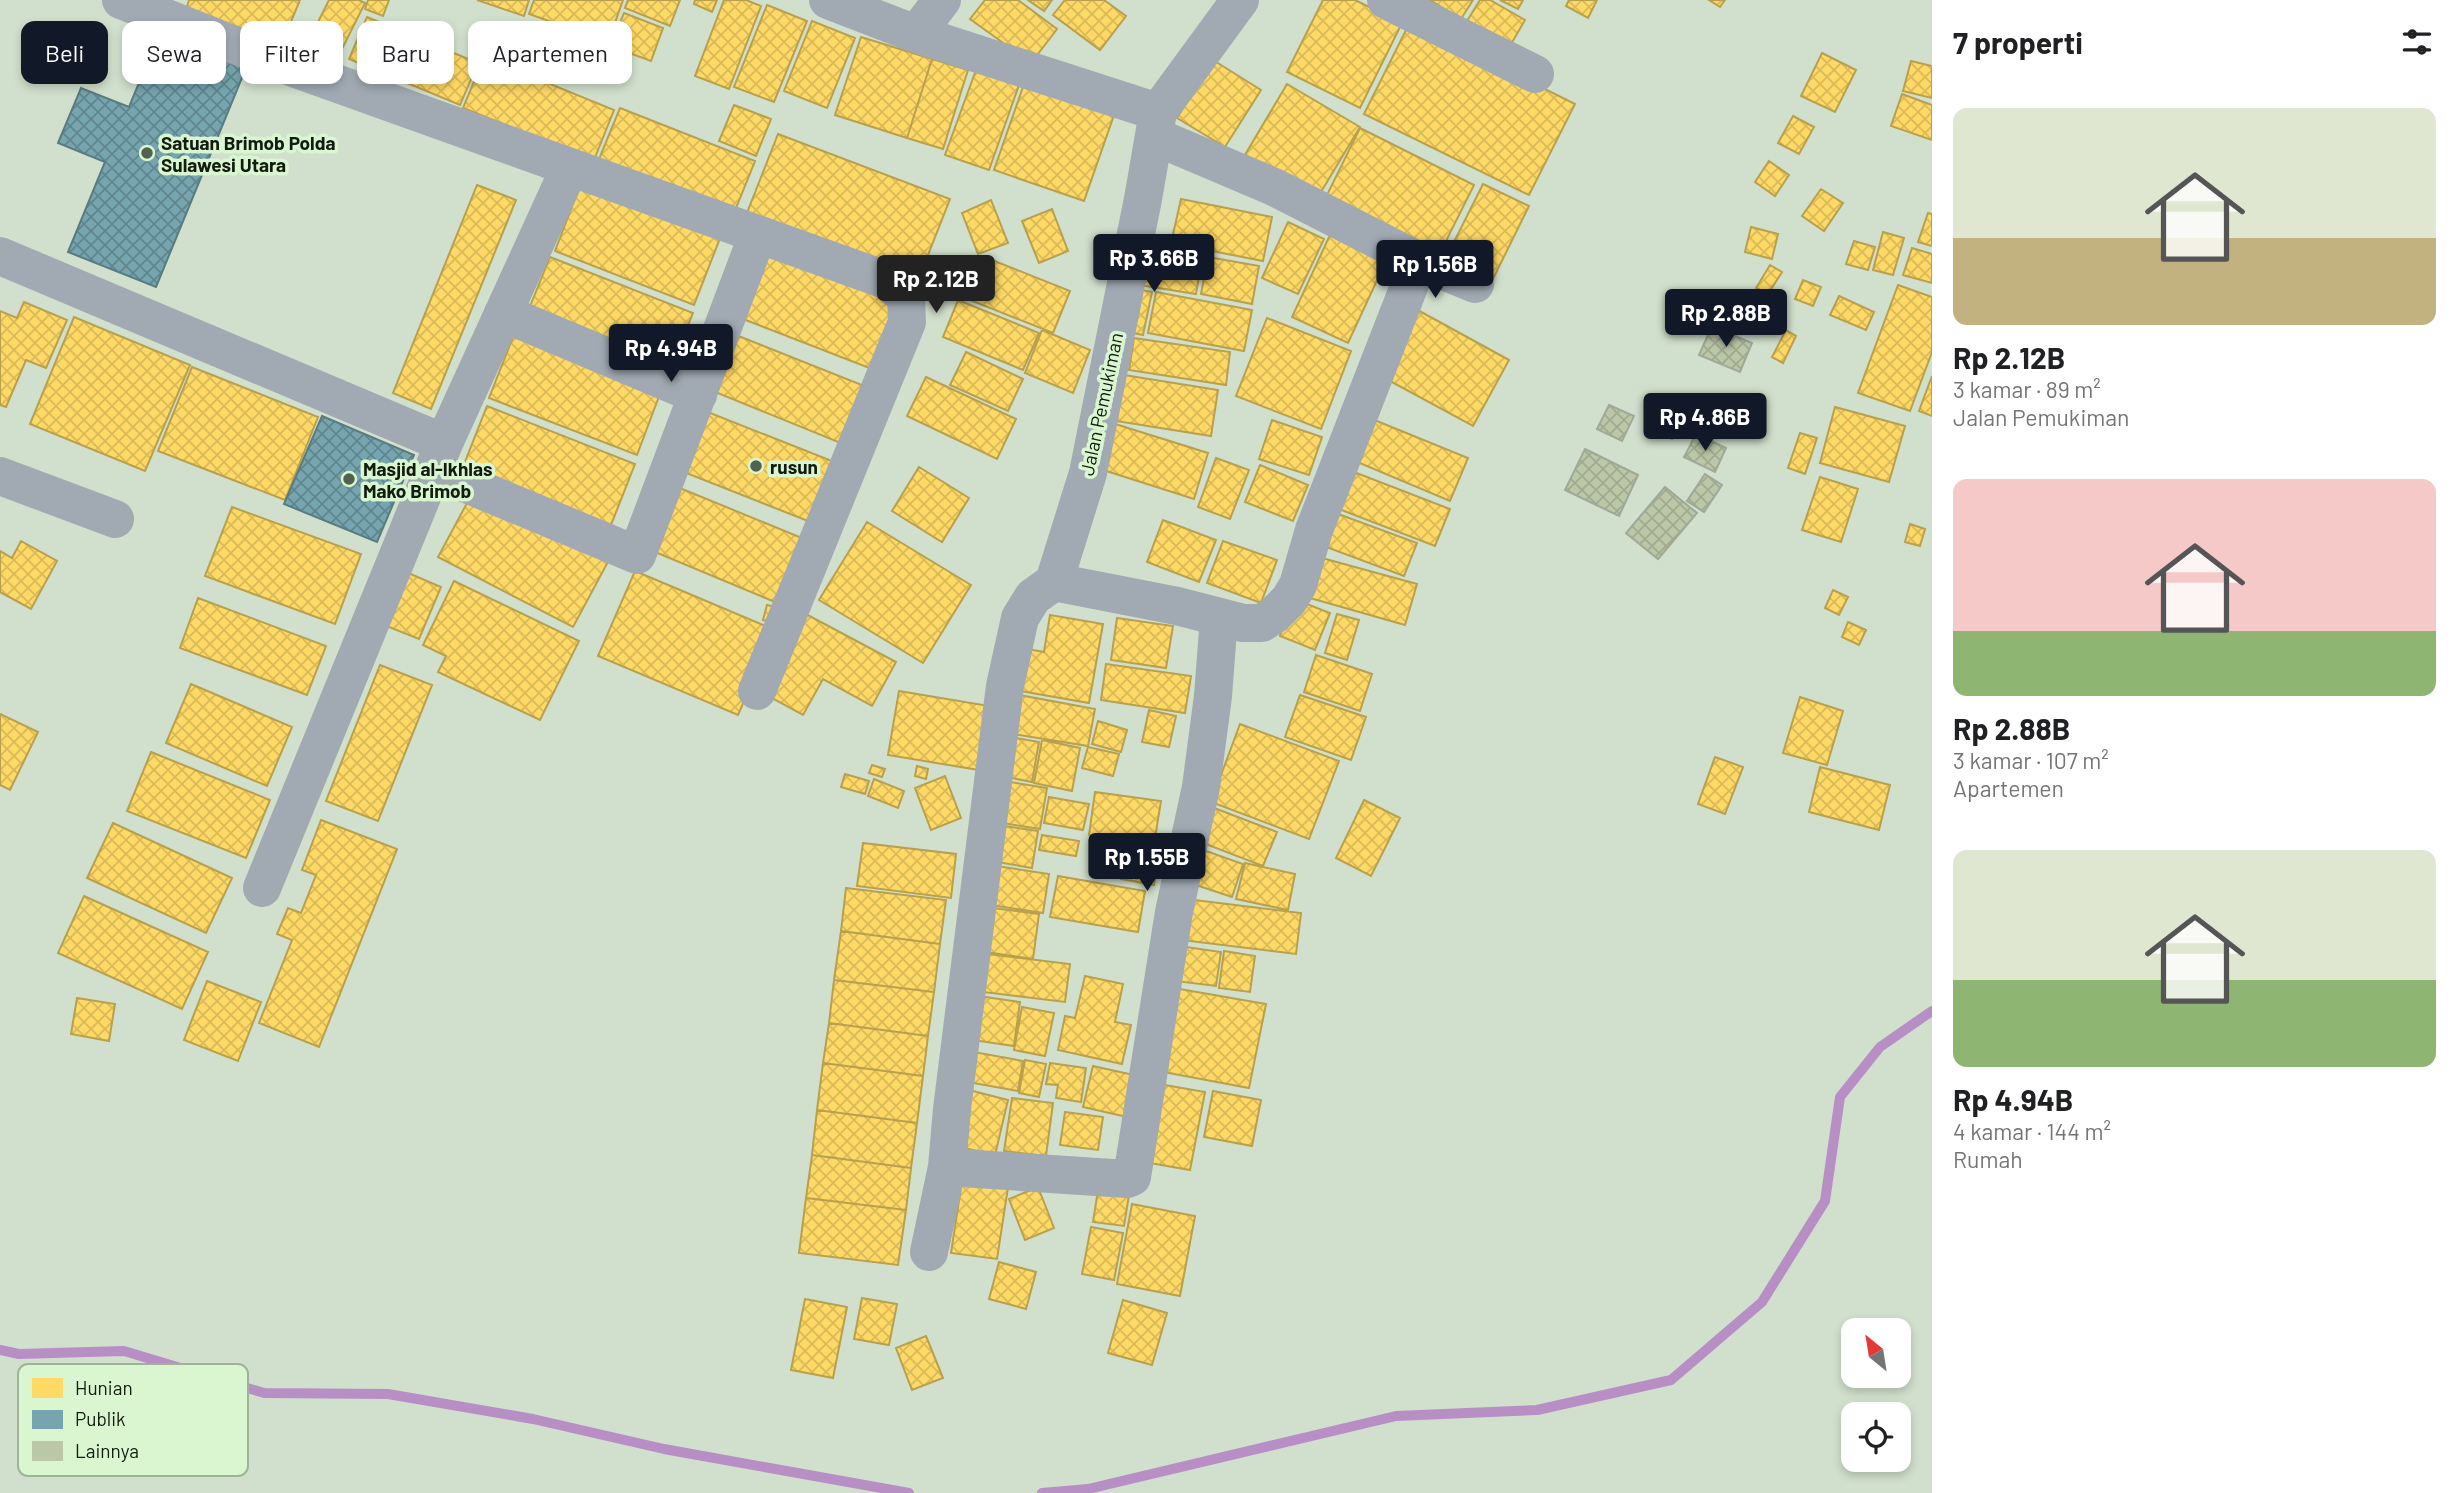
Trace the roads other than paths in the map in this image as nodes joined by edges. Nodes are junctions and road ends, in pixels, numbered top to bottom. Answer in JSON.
{"nodes":[{"id":1,"x":121,"y":0,"type":"edge"},
{"id":2,"x":828,"y":0,"type":"edge"},
{"id":3,"x":942,"y":0,"type":"edge"},
{"id":4,"x":1240,"y":0,"type":"edge"},
{"id":5,"x":1386,"y":0,"type":"edge"},
{"id":6,"x":916,"y":34,"type":"junction"},
{"id":7,"x":1535,"y":74,"type":"dead end"},
{"id":8,"x":1156,"y":124,"type":"junction"},
{"id":9,"x":570,"y":167,"type":"junction"},
{"id":10,"x":758,"y":234,"type":"junction"},
{"id":11,"x":0,"y":257,"type":"edge"},
{"id":12,"x":1419,"y":261,"type":"junction"},
{"id":13,"x":1475,"y":285,"type":"dead end"},
{"id":14,"x":503,"y":313,"type":"junction"},
{"id":15,"x":698,"y":395,"type":"junction"},
{"id":16,"x":439,"y":456,"type":"junction"},
{"id":17,"x":0,"y":476,"type":"edge"},
{"id":18,"x":115,"y":519,"type":"dead end"},
{"id":19,"x":1054,"y":582,"type":"junction"},
{"id":20,"x":1219,"y":617,"type":"junction"},
{"id":21,"x":757,"y":691,"type":"dead end"},
{"id":22,"x":262,"y":888,"type":"dead end"},
{"id":23,"x":947,"y":1167,"type":"junction"},
{"id":24,"x":929,"y":1252,"type":"dead end"}],
"edges":[{"from":1,"to":9,"type":"street"},
{"from":2,"to":6,"type":"street"},
{"from":3,"to":6,"type":"street"},
{"from":4,"to":8,"type":"street","name":"Jalan Pemukiman"},
{"from":5,"to":7,"type":"street"},
{"from":6,"to":8,"type":"street"},
{"from":8,"to":12,"type":"street"},
{"from":8,"to":19,"type":"street","name":"Jalan Pemukiman"},
{"from":9,"to":10,"type":"street"},
{"from":9,"to":14,"type":"street"},
{"from":10,"to":15,"type":"street"},
{"from":10,"to":21,"type":"street"},
{"from":11,"to":16,"type":"street"},
{"from":12,"to":13,"type":"street"},
{"from":12,"to":20,"type":"street"},
{"from":14,"to":15,"type":"street"},
{"from":14,"to":16,"type":"street"},
{"from":15,"to":16,"type":"street"},
{"from":16,"to":22,"type":"street"},
{"from":17,"to":18,"type":"street"},
{"from":19,"to":20,"type":"street"},
{"from":19,"to":23,"type":"street"},
{"from":20,"to":23,"type":"street"},
{"from":23,"to":24,"type":"street"}]}
